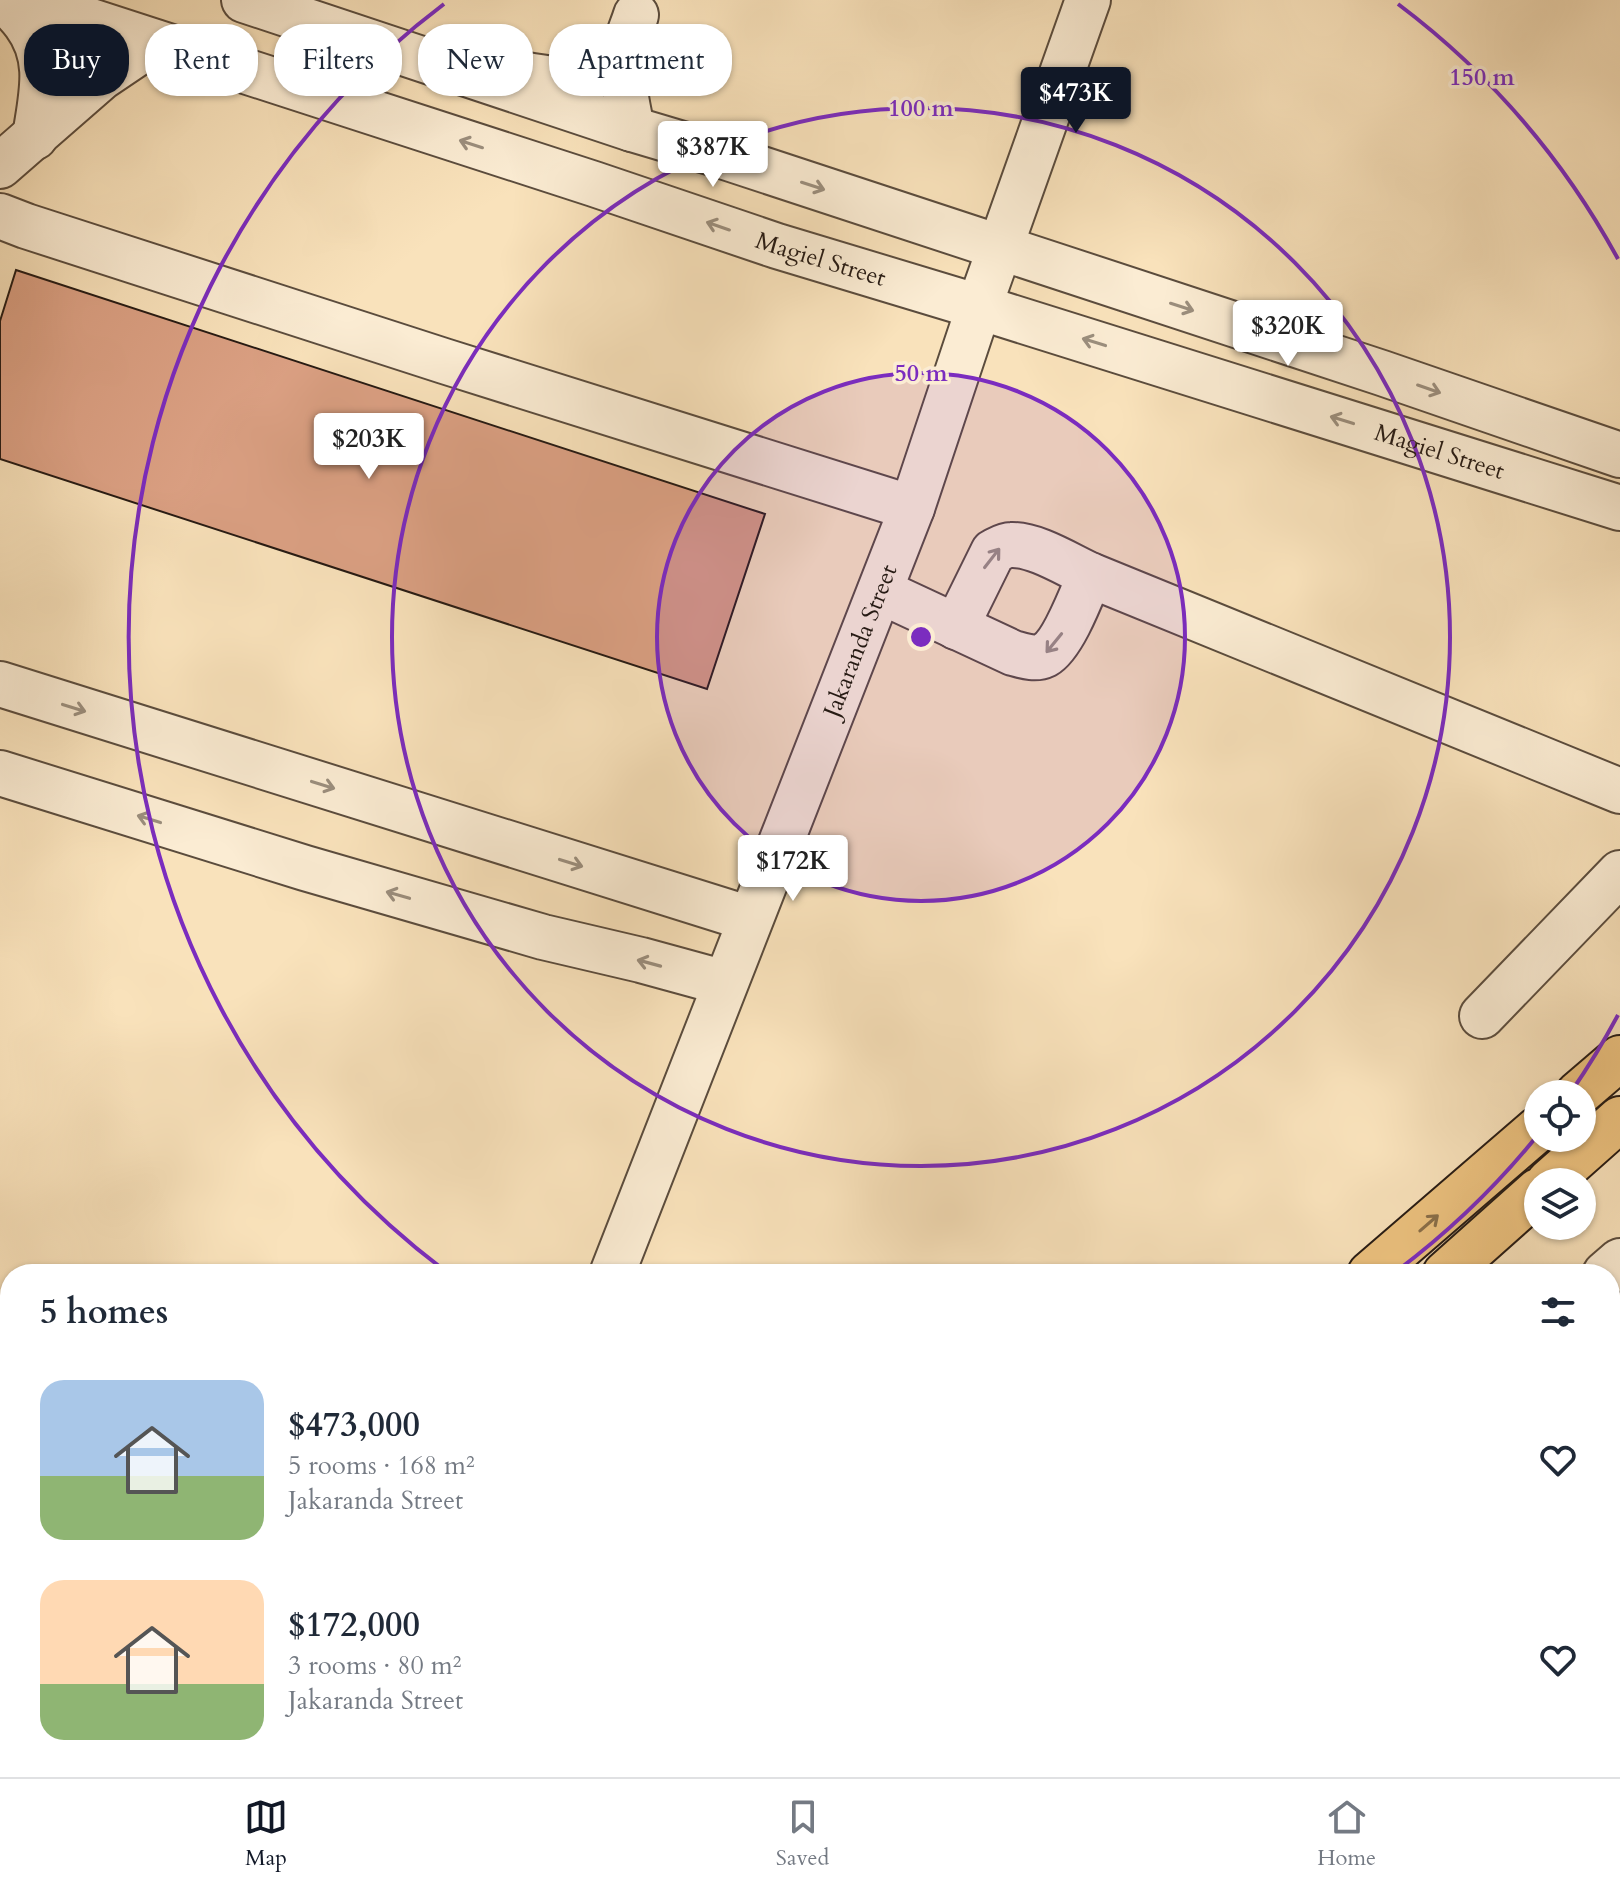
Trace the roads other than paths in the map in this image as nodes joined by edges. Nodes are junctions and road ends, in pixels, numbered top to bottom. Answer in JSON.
{"nodes":[{"id":1,"x":4,"y":0,"type":"edge"},
{"id":2,"x":26,"y":0,"type":"edge"},
{"id":3,"x":244,"y":0,"type":"edge"},
{"id":4,"x":1088,"y":0,"type":"edge"},
{"id":5,"x":145,"y":39,"type":"edge"},
{"id":6,"x":145,"y":48,"type":"edge"},
{"id":7,"x":418,"y":58,"type":"edge"},
{"id":8,"x":258,"y":76,"type":"edge"},
{"id":9,"x":533,"y":76,"type":"edge"},
{"id":10,"x":533,"y":96,"type":"edge"},
{"id":11,"x":632,"y":129,"type":"junction"},
{"id":12,"x":35,"y":137,"type":"junction"},
{"id":13,"x":0,"y":166,"type":"edge"},
{"id":14,"x":0,"y":216,"type":"edge"},
{"id":15,"x":1001,"y":248,"type":"junction"},
{"id":16,"x":979,"y":307,"type":"junction"},
{"id":17,"x":1620,"y":455,"type":"edge"},
{"id":18,"x":912,"y":508,"type":"junction"},
{"id":19,"x":1620,"y":508,"type":"edge"},
{"id":20,"x":1090,"y":575,"type":"junction"},
{"id":21,"x":880,"y":591,"type":"junction"},
{"id":22,"x":956,"y":627,"type":"junction"},
{"id":23,"x":0,"y":684,"type":"edge"},
{"id":24,"x":0,"y":773,"type":"edge"},
{"id":25,"x":1620,"y":791,"type":"edge"},
{"id":26,"x":1620,"y":873,"type":"edge"},
{"id":27,"x":750,"y":919,"type":"junction"},
{"id":28,"x":725,"y":983,"type":"junction"},
{"id":29,"x":1482,"y":1016,"type":"dead end"},
{"id":30,"x":1620,"y":1058,"type":"edge"},
{"id":31,"x":1594,"y":1080,"type":"edge"},
{"id":32,"x":1620,"y":1119,"type":"edge"},
{"id":33,"x":1524,"y":1141,"type":"edge"},
{"id":34,"x":1565,"y":1168,"type":"edge"},
{"id":35,"x":1524,"y":1203,"type":"edge"},
{"id":36,"x":616,"y":1264,"type":"edge"},
{"id":37,"x":1382,"y":1264,"type":"edge"},
{"id":38,"x":1456,"y":1264,"type":"edge"}],
"edges":[{"from":1,"to":12,"type":"street"},
{"from":2,"to":5,"type":"street","name":"Magiel Street"},
{"from":3,"to":7,"type":"street"},
{"from":4,"to":15,"type":"street","name":"Jakaranda Street"},
{"from":6,"to":12,"type":"street"},
{"from":16,"to":8,"type":"street","name":"Magiel Street","one_way":true},
{"from":9,"to":11,"type":"street"},
{"from":10,"to":11,"type":"street"},
{"from":11,"to":15,"type":"street","one_way":true},
{"from":12,"to":13,"type":"street"},
{"from":14,"to":18,"type":"street"},
{"from":15,"to":16,"type":"street","name":"Jakaranda Street"},
{"from":15,"to":17,"type":"street","one_way":true},
{"from":16,"to":18,"type":"street","name":"Jakaranda Street"},
{"from":19,"to":16,"type":"street","name":"Magiel Street","one_way":true},
{"from":18,"to":21,"type":"street","name":"Jakaranda Street"},
{"from":22,"to":20,"type":"street","one_way":true},
{"from":20,"to":22,"type":"street","one_way":true},
{"from":20,"to":25,"type":"street"},
{"from":21,"to":22,"type":"street"},
{"from":21,"to":27,"type":"street","name":"Jakaranda Street"},
{"from":23,"to":27,"type":"street","one_way":true},
{"from":28,"to":24,"type":"street","one_way":true},
{"from":26,"to":29,"type":"street"},
{"from":27,"to":28,"type":"street","name":"Jakaranda Street"},
{"from":28,"to":36,"type":"street","name":"Jakaranda Street"},
{"from":30,"to":31,"type":"main road"},
{"from":32,"to":34,"type":"main road"},
{"from":37,"to":33,"type":"main road","one_way":true},
{"from":35,"to":38,"type":"main road"}]}
